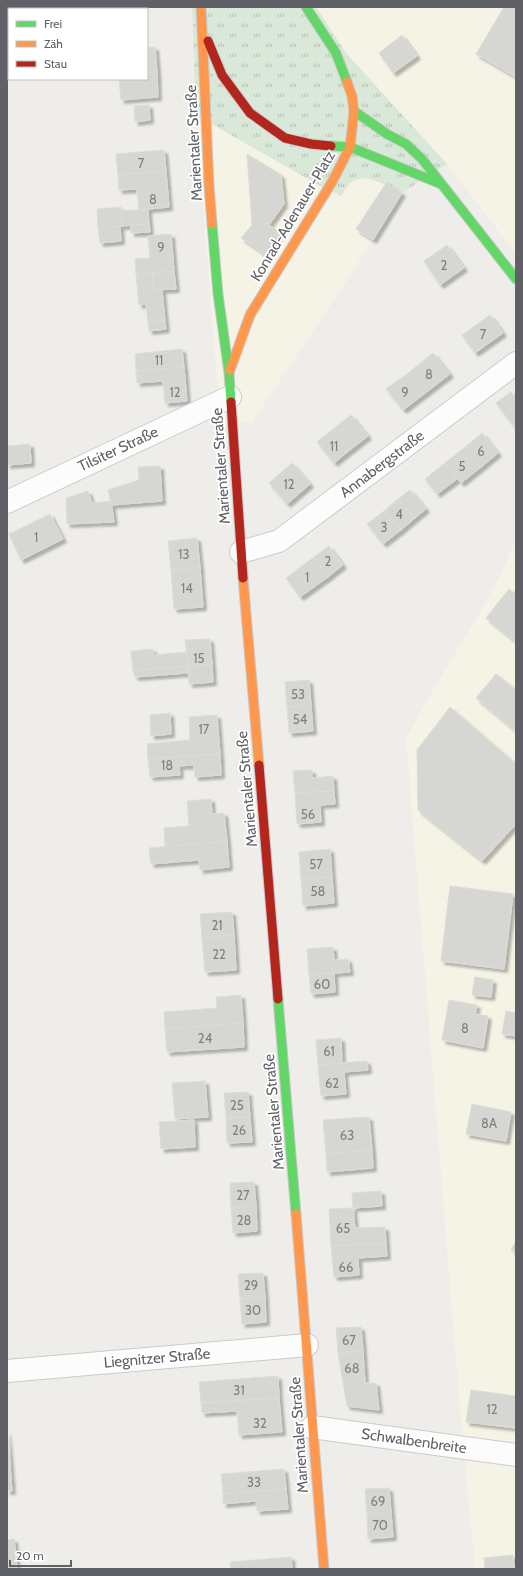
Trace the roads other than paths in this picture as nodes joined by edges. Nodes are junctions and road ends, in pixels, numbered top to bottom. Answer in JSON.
{"nodes":[{"id":1,"x":201,"y":7,"type":"edge"},
{"id":2,"x":306,"y":7,"type":"edge"},
{"id":3,"x":202,"y":29,"type":"junction"},
{"id":4,"x":354,"y":111,"type":"junction"},
{"id":5,"x":350,"y":147,"type":"junction"},
{"id":6,"x":442,"y":184,"type":"junction"},
{"id":7,"x":516,"y":278,"type":"edge"},
{"id":8,"x":516,"y":363,"type":"edge"},
{"id":9,"x":229,"y":373,"type":"junction"},
{"id":10,"x":230,"y":397,"type":"junction"},
{"id":11,"x":7,"y":502,"type":"edge"},
{"id":12,"x":241,"y":552,"type":"junction"},
{"id":13,"x":307,"y":1345,"type":"junction"},
{"id":14,"x":7,"y":1371,"type":"edge"},
{"id":15,"x":312,"y":1427,"type":"junction"},
{"id":16,"x":516,"y":1455,"type":"edge"},
{"id":17,"x":324,"y":1569,"type":"edge"}],
"edges":[{"from":1,"to":3,"type":"main road","name":"Marientaler Straße"},
{"from":2,"to":4,"type":"main road","name":"Konrad-Adenauer-Platz"},
{"from":3,"to":5,"type":"main road"},
{"from":3,"to":9,"type":"main road","name":"Marientaler Straße"},
{"from":4,"to":5,"type":"main road","name":"Konrad-Adenauer-Platz"},
{"from":4,"to":6,"type":"main road"},
{"from":5,"to":6,"type":"main road"},
{"from":5,"to":9,"type":"main road","name":"Konrad-Adenauer-Platz"},
{"from":6,"to":7,"type":"main road"},
{"from":8,"to":12,"type":"street","name":"Annabergstraße"},
{"from":9,"to":10,"type":"main road","name":"Marientaler Straße"},
{"from":10,"to":11,"type":"street","name":"Tilsiter Straße"},
{"from":10,"to":12,"type":"main road","name":"Marientaler Straße"},
{"from":12,"to":13,"type":"main road","name":"Marientaler Straße"},
{"from":13,"to":14,"type":"street","name":"Liegnitzer Straße"},
{"from":13,"to":15,"type":"main road","name":"Marientaler Straße"},
{"from":15,"to":16,"type":"street","name":"Schwalbenbreite"},
{"from":15,"to":17,"type":"main road","name":"Marientaler Straße"}]}
